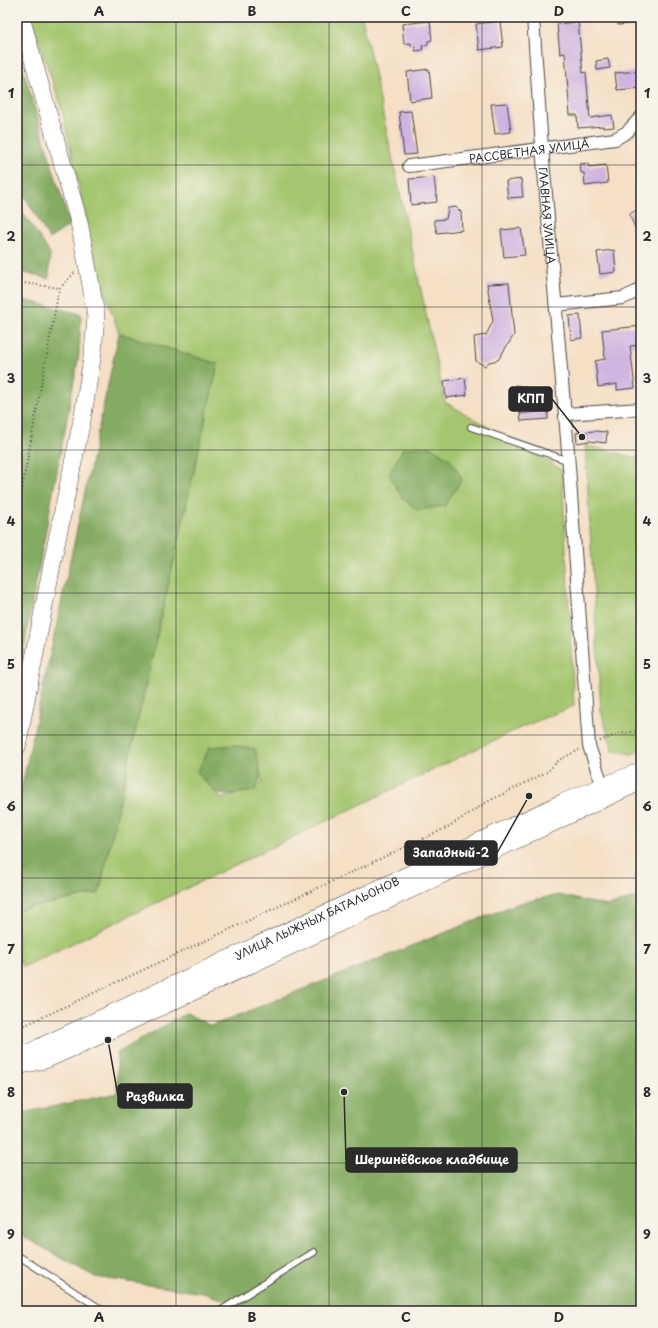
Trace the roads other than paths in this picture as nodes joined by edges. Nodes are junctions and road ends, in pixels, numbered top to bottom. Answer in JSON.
{"nodes":[{"id":1,"x":21,"y":17,"type":"edge"},
{"id":2,"x":533,"y":17,"type":"edge"},
{"id":3,"x":641,"y":117,"type":"edge"},
{"id":4,"x":542,"y":148,"type":"junction"},
{"id":5,"x":409,"y":166,"type":"dead end"},
{"id":6,"x":641,"y":287,"type":"edge"},
{"id":7,"x":556,"y":305,"type":"junction"},
{"id":8,"x":641,"y":409,"type":"edge"},
{"id":9,"x":565,"y":414,"type":"junction"},
{"id":10,"x":471,"y":427,"type":"dead end"},
{"id":11,"x":569,"y":461,"type":"junction"},
{"id":12,"x":17,"y":747,"type":"edge"},
{"id":13,"x":641,"y":771,"type":"edge"},
{"id":14,"x":641,"y":781,"type":"edge"},
{"id":15,"x":604,"y":792,"type":"junction"},
{"id":16,"x":17,"y":1060,"type":"edge"},
{"id":17,"x":17,"y":1066,"type":"edge"},
{"id":18,"x":314,"y":1252,"type":"dead end"},
{"id":19,"x":17,"y":1255,"type":"edge"},
{"id":20,"x":104,"y":1311,"type":"edge"},
{"id":21,"x":220,"y":1311,"type":"edge"}],
"edges":[{"from":1,"to":12,"type":"main road"},
{"from":2,"to":4,"type":"street","name":"ГЛАВНАЯ УЛИЦА"},
{"from":3,"to":4,"type":"street","name":"РАССВЕТНАЯ УЛИЦА"},
{"from":4,"to":5,"type":"street","name":"РАССВЕТНАЯ УЛИЦА"},
{"from":4,"to":7,"type":"street","name":"ГЛАВНАЯ УЛИЦА"},
{"from":6,"to":7,"type":"street"},
{"from":7,"to":9,"type":"street","name":"ГЛАВНАЯ УЛИЦА"},
{"from":8,"to":9,"type":"street"},
{"from":9,"to":11,"type":"street","name":"ГЛАВНАЯ УЛИЦА"},
{"from":10,"to":11,"type":"lane"},
{"from":11,"to":15,"type":"street","name":"ГЛАВНАЯ УЛИЦА"},
{"from":13,"to":15,"type":"main road","name":"УЛИЦА ЛЫЖНЫХ БАТАЛЬОНОВ"},
{"from":14,"to":15,"type":"main road","name":"УЛИЦА ЛЫЖНЫХ БАТАЛЬОНОВ"},
{"from":15,"to":16,"type":"main road","name":"УЛИЦА ЛЫЖНЫХ БАТАЛЬОНОВ"},
{"from":15,"to":17,"type":"main road","name":"УЛИЦА ЛЫЖНЫХ БАТАЛЬОНОВ"},
{"from":18,"to":21,"type":"lane"},
{"from":19,"to":20,"type":"lane"}]}
